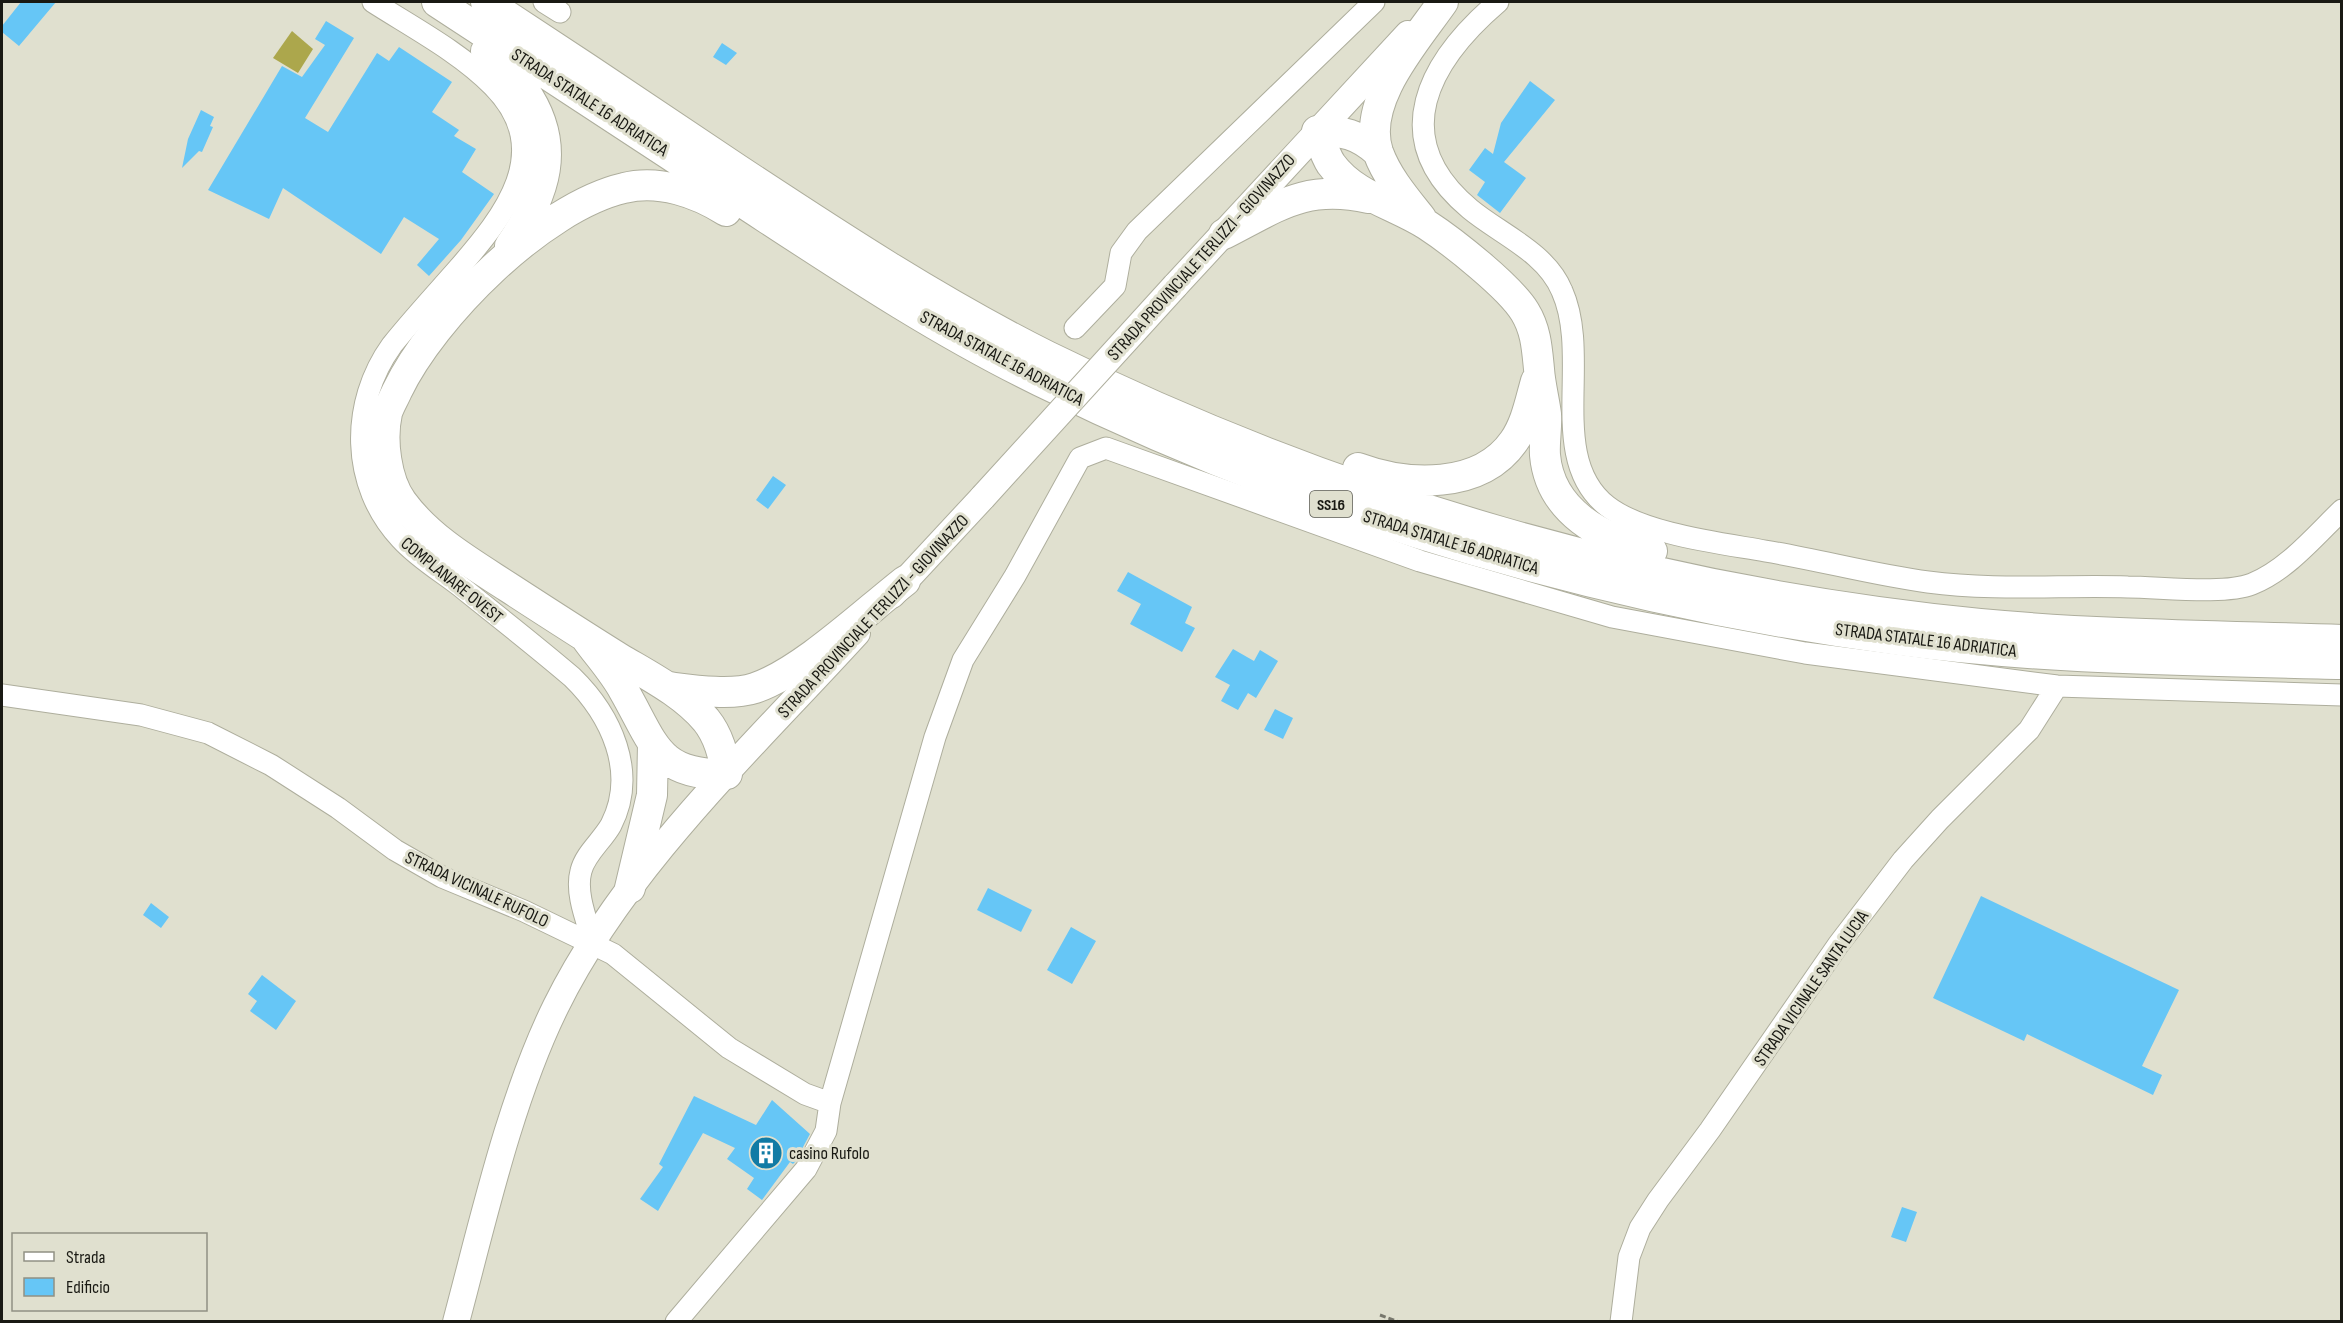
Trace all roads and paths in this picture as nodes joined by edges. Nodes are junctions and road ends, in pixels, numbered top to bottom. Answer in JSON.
{"nodes":[{"id":1,"x":373,"y":2,"type":"edge"},
{"id":2,"x":411,"y":2,"type":"edge"},
{"id":3,"x":437,"y":2,"type":"edge"},
{"id":4,"x":486,"y":2,"type":"edge"},
{"id":5,"x":1374,"y":2,"type":"edge"},
{"id":6,"x":1441,"y":2,"type":"edge"},
{"id":7,"x":1498,"y":2,"type":"edge"},
{"id":8,"x":1317,"y":131,"type":"junction"},
{"id":9,"x":1378,"y":152,"type":"junction"},
{"id":10,"x":1375,"y":199,"type":"junction"},
{"id":11,"x":1426,"y":225,"type":"junction"},
{"id":12,"x":1224,"y":234,"type":"junction"},
{"id":13,"x":825,"y":257,"type":"junction"},
{"id":14,"x":495,"y":267,"type":"junction"},
{"id":15,"x":1075,"y":328,"type":"dead end"},
{"id":16,"x":1539,"y":370,"type":"junction"},
{"id":17,"x":1133,"y":396,"type":"junction"},
{"id":18,"x":2342,"y":510,"type":"edge"},
{"id":19,"x":905,"y":581,"type":"junction"},
{"id":20,"x":1830,"y":604,"type":"junction"},
{"id":21,"x":586,"y":638,"type":"junction"},
{"id":22,"x":2342,"y":640,"type":"edge"},
{"id":23,"x":2342,"y":664,"type":"edge"},
{"id":24,"x":2057,"y":686,"type":"junction"},
{"id":25,"x":668,"y":687,"type":"junction"},
{"id":26,"x":2,"y":695,"type":"edge"},
{"id":27,"x":2342,"y":695,"type":"edge"},
{"id":28,"x":653,"y":744,"type":"junction"},
{"id":29,"x":728,"y":774,"type":"junction"},
{"id":30,"x":630,"y":888,"type":"junction"},
{"id":31,"x":592,"y":942,"type":"junction"},
{"id":32,"x":830,"y":1103,"type":"junction"},
{"id":33,"x":1380,"y":1315,"type":"dead end"},
{"id":34,"x":456,"y":1322,"type":"edge"},
{"id":35,"x":676,"y":1322,"type":"edge"},
{"id":36,"x":1400,"y":1322,"type":"edge"},
{"id":37,"x":1621,"y":1322,"type":"edge"}],
"edges":[{"from":1,"to":31,"type":"street","name":"COMPLANARE OVEST"},
{"from":2,"to":14,"type":"highway"},
{"from":3,"to":13,"type":"highway","name":"STRADA STATALE 16 ADRIATICA","number":"SS16"},
{"from":4,"to":17,"type":"highway","name":"STRADA STATALE 16 ADRIATICA","number":"SS16"},
{"from":5,"to":15,"type":"street"},
{"from":6,"to":8,"type":"main road","name":"STRADA PROVINCIALE TERLIZZI - GIOVINAZZO"},
{"from":6,"to":9,"type":"highway"},
{"from":7,"to":18,"type":"street"},
{"from":8,"to":9,"type":"highway"},
{"from":8,"to":10,"type":"highway"},
{"from":8,"to":12,"type":"main road","name":"STRADA PROVINCIALE TERLIZZI - GIOVINAZZO"},
{"from":9,"to":11,"type":"highway"},
{"from":10,"to":11,"type":"highway"},
{"from":10,"to":12,"type":"highway"},
{"from":11,"to":16,"type":"highway"},
{"from":12,"to":19,"type":"main road","name":"STRADA PROVINCIALE TERLIZZI - GIOVINAZZO","bridge":true},
{"from":13,"to":14,"type":"highway"},
{"from":13,"to":23,"type":"highway","name":"STRADA STATALE 16 ADRIATICA","number":"SS16"},
{"from":14,"to":21,"type":"highway"},
{"from":16,"to":17,"type":"highway"},
{"from":16,"to":20,"type":"highway"},
{"from":17,"to":20,"type":"highway","name":"STRADA STATALE 16 ADRIATICA","number":"SS16"},
{"from":19,"to":25,"type":"highway"},
{"from":19,"to":29,"type":"main road","name":"STRADA PROVINCIALE TERLIZZI - GIOVINAZZO"},
{"from":20,"to":22,"type":"highway","name":"STRADA STATALE 16 ADRIATICA","number":"SS16"},
{"from":21,"to":25,"type":"highway"},
{"from":21,"to":28,"type":"highway"},
{"from":24,"to":27,"type":"street"},
{"from":24,"to":32,"type":"street"},
{"from":24,"to":37,"type":"street","name":"STRADA VICINALE SANTA LUCIA"},
{"from":25,"to":29,"type":"highway"},
{"from":26,"to":31,"type":"street","name":"STRADA VICINALE RUFOLO"},
{"from":28,"to":29,"type":"highway"},
{"from":28,"to":30,"type":"highway"},
{"from":29,"to":30,"type":"main road","name":"STRADA PROVINCIALE TERLIZZI - GIOVINAZZO"},
{"from":30,"to":31,"type":"main road","name":"STRADA PROVINCIALE TERLIZZI - GIOVINAZZO"},
{"from":31,"to":32,"type":"street","name":"STRADA VICINALE RUFOLO"},
{"from":31,"to":34,"type":"main road","name":"STRADA PROVINCIALE TERLIZZI - GIOVINAZZO"},
{"from":32,"to":35,"type":"street"},
{"from":33,"to":36,"type":"path"}]}
